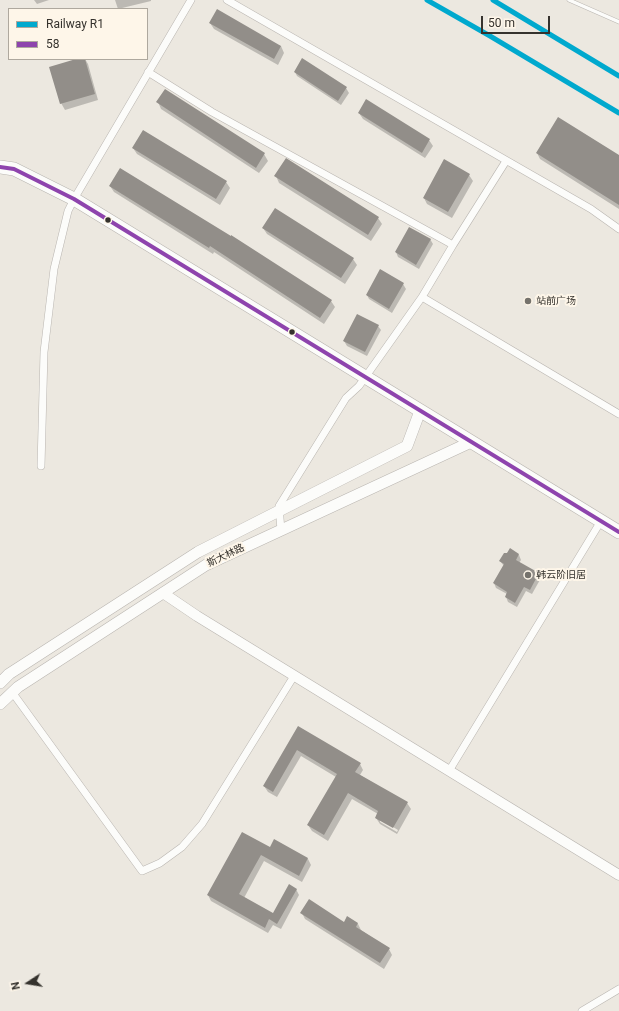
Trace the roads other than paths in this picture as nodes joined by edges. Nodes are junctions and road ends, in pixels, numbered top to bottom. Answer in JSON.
{"nodes":[{"id":1,"x":191,"y":0,"type":"edge"},
{"id":2,"x":227,"y":0,"type":"edge"},
{"id":3,"x":569,"y":0,"type":"edge"},
{"id":4,"x":619,"y":22,"type":"edge"},
{"id":5,"x":148,"y":72,"type":"junction"},
{"id":6,"x":506,"y":161,"type":"junction"},
{"id":7,"x":0,"y":167,"type":"edge"},
{"id":8,"x":74,"y":199,"type":"junction"},
{"id":9,"x":619,"y":229,"type":"edge"},
{"id":10,"x":453,"y":245,"type":"junction"},
{"id":11,"x":422,"y":297,"type":"junction"},
{"id":12,"x":366,"y":376,"type":"junction"},
{"id":13,"x":420,"y":411,"type":"junction"},
{"id":14,"x":619,"y":414,"type":"edge"},
{"id":15,"x":471,"y":442,"type":"junction"},
{"id":16,"x":41,"y":466,"type":"dead end"},
{"id":17,"x":279,"y":511,"type":"junction"},
{"id":18,"x":601,"y":521,"type":"junction"},
{"id":19,"x":281,"y":530,"type":"junction"},
{"id":20,"x":619,"y":532,"type":"edge"},
{"id":21,"x":163,"y":593,"type":"junction"},
{"id":22,"x":294,"y":676,"type":"junction"},
{"id":23,"x":4,"y":677,"type":"edge"},
{"id":24,"x":0,"y":683,"type":"edge"},
{"id":25,"x":12,"y":692,"type":"junction"},
{"id":26,"x":0,"y":704,"type":"edge"},
{"id":27,"x":449,"y":771,"type":"junction"},
{"id":28,"x":619,"y":875,"type":"edge"},
{"id":29,"x":619,"y":990,"type":"edge"},
{"id":30,"x":582,"y":1011,"type":"edge"}],
"edges":[{"from":1,"to":5,"type":"street"},
{"from":2,"to":6,"type":"street"},
{"from":3,"to":4,"type":"lane"},
{"from":5,"to":8,"type":"street"},
{"from":5,"to":10,"type":"street"},
{"from":6,"to":9,"type":"street"},
{"from":6,"to":10,"type":"street"},
{"from":7,"to":8,"type":"highway"},
{"from":8,"to":12,"type":"highway"},
{"from":8,"to":16,"type":"street"},
{"from":10,"to":11,"type":"street"},
{"from":11,"to":12,"type":"street"},
{"from":11,"to":14,"type":"street"},
{"from":12,"to":13,"type":"highway"},
{"from":12,"to":17,"type":"street"},
{"from":13,"to":15,"type":"highway"},
{"from":13,"to":17,"type":"main road","name":"斯大林路"},
{"from":15,"to":18,"type":"highway"},
{"from":15,"to":19,"type":"main road","name":"斯大林路"},
{"from":17,"to":19,"type":"street"},
{"from":17,"to":23,"type":"main road","name":"斯大林路"},
{"from":18,"to":20,"type":"highway"},
{"from":18,"to":27,"type":"street"},
{"from":19,"to":21,"type":"main road","name":"斯大林路"},
{"from":21,"to":22,"type":"street"},
{"from":21,"to":25,"type":"main road","name":"斯大林路"},
{"from":22,"to":25,"type":"street"},
{"from":22,"to":27,"type":"street"},
{"from":23,"to":24,"type":"main road","name":"斯大林路"},
{"from":25,"to":26,"type":"main road","name":"斯大林路"},
{"from":27,"to":28,"type":"street"},
{"from":29,"to":30,"type":"street"}]}
